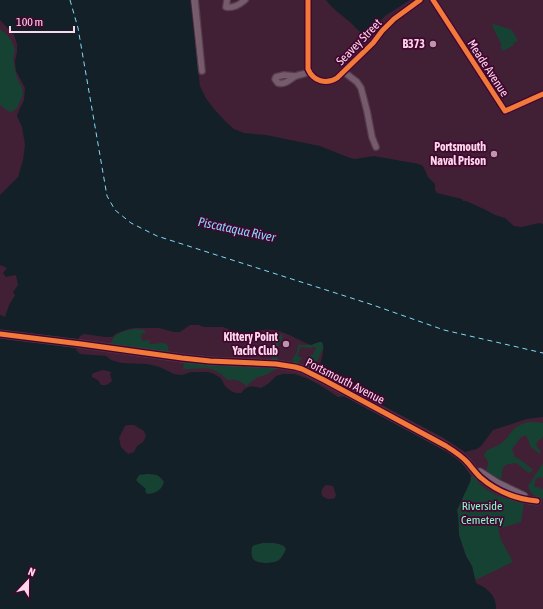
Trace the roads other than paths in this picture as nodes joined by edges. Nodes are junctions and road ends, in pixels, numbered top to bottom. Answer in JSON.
{"nodes":[{"id":1,"x":195,"y":0,"type":"edge"},
{"id":2,"x":227,"y":0,"type":"edge"},
{"id":3,"x":245,"y":0,"type":"edge"},
{"id":4,"x":308,"y":0,"type":"edge"},
{"id":5,"x":420,"y":0,"type":"edge"},
{"id":6,"x":433,"y":0,"type":"edge"},
{"id":7,"x":202,"y":71,"type":"dead end"},
{"id":8,"x":310,"y":72,"type":"junction"},
{"id":9,"x":344,"y":72,"type":"junction"},
{"id":10,"x":295,"y":76,"type":"dead end"},
{"id":11,"x":543,"y":94,"type":"edge"},
{"id":12,"x":376,"y":147,"type":"dead end"},
{"id":13,"x":0,"y":334,"type":"edge"},
{"id":14,"x":540,"y":501,"type":"edge"}],
"edges":[{"from":1,"to":7,"type":"street"},
{"from":2,"to":3,"type":"street"},
{"from":4,"to":8,"type":"street"},
{"from":5,"to":9,"type":"street","name":"Seavey Street"},
{"from":6,"to":11,"type":"street","name":"Meade Avenue"},
{"from":8,"to":9,"type":"street","name":"Seavey Street"},
{"from":8,"to":10,"type":"street"},
{"from":9,"to":12,"type":"street"},
{"from":13,"to":14,"type":"main road","name":"Portsmouth Avenue"}]}
